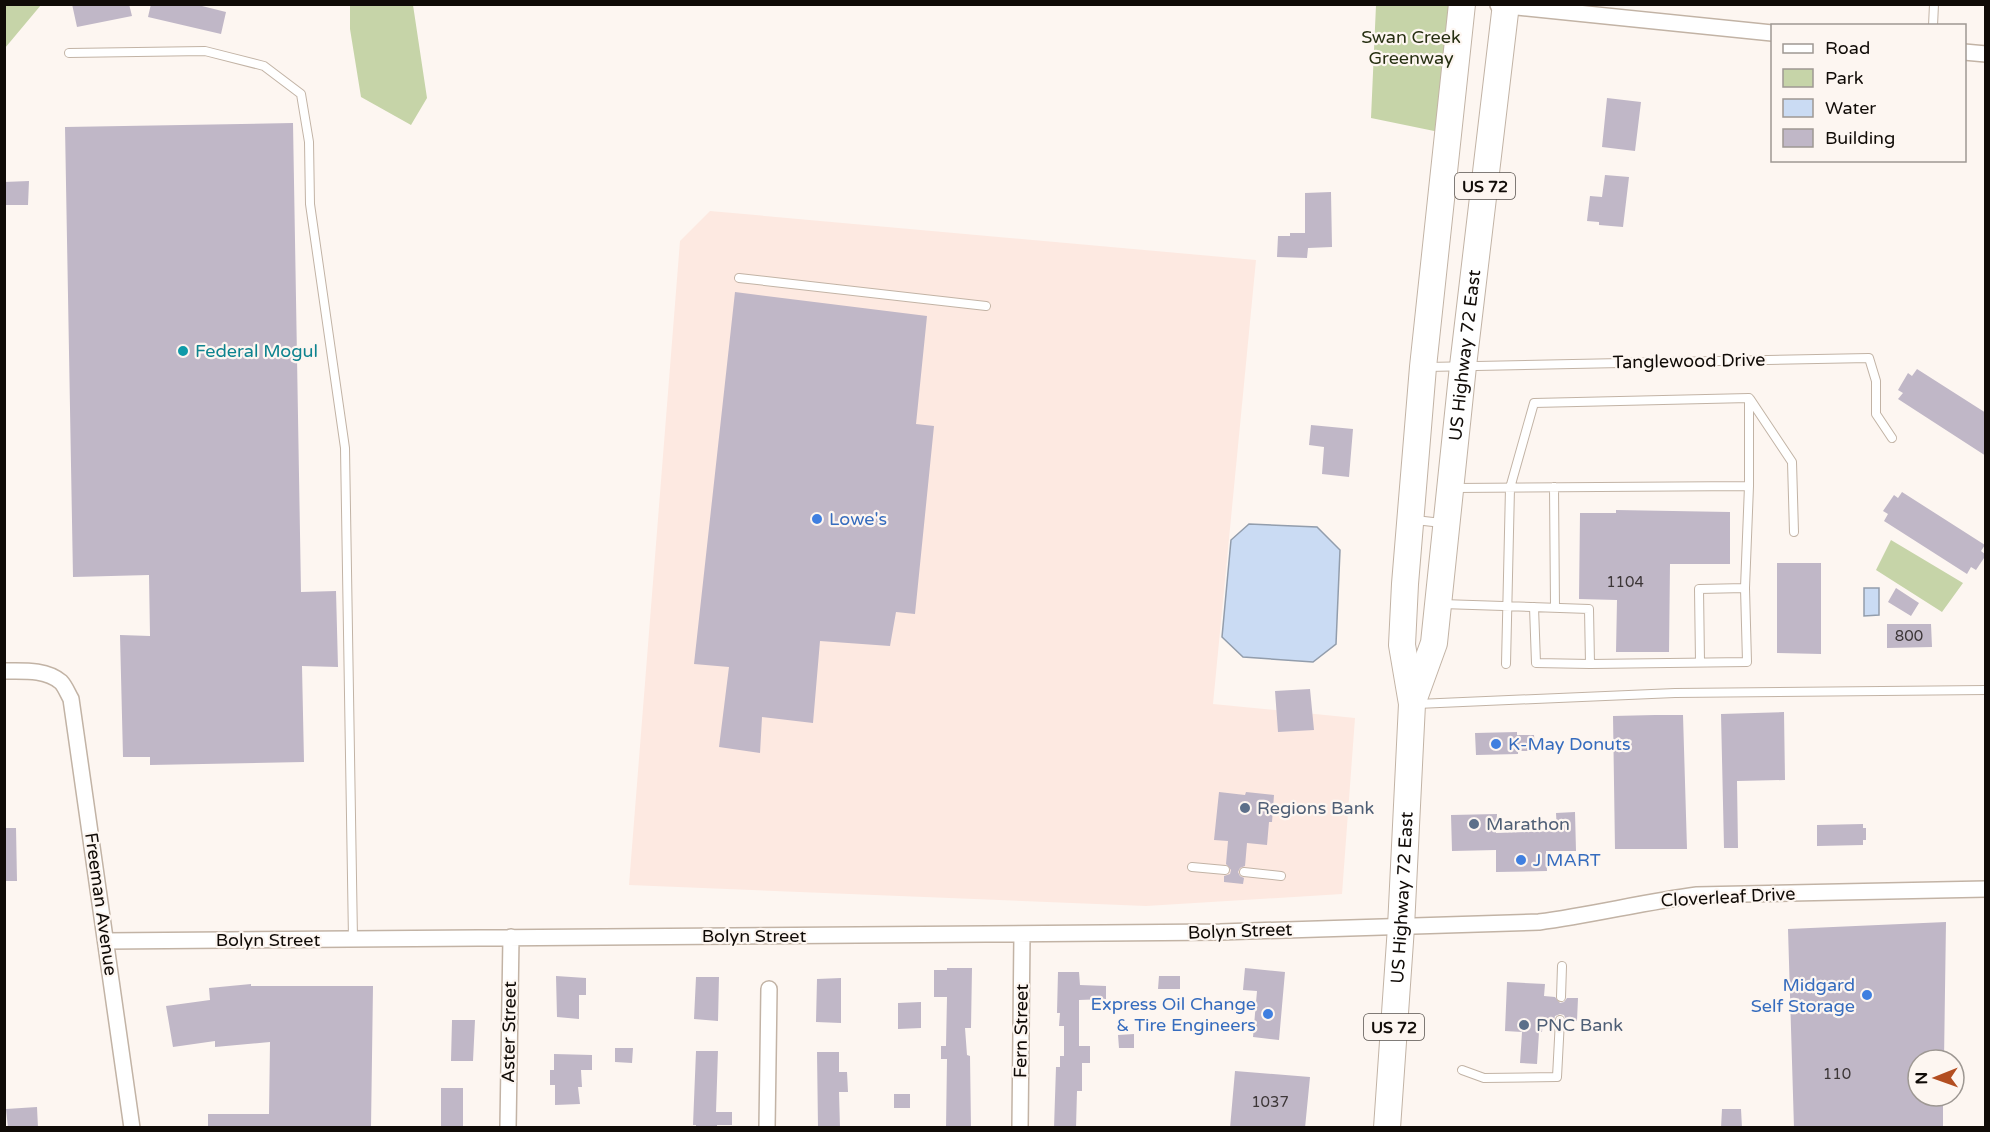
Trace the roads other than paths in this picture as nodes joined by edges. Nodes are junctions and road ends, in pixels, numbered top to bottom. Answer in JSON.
{"nodes":[{"id":1,"x":1462,"y":4,"type":"edge"},
{"id":2,"x":1934,"y":4,"type":"edge"},
{"id":3,"x":1502,"y":5,"type":"edge"},
{"id":4,"x":1933,"y":24,"type":"edge"},
{"id":5,"x":1771,"y":33,"type":"edge"},
{"id":6,"x":1966,"y":52,"type":"edge"},
{"id":7,"x":69,"y":53,"type":"dead end"},
{"id":8,"x":1986,"y":54,"type":"edge"},
{"id":9,"x":739,"y":278,"type":"dead end"},
{"id":10,"x":986,"y":306,"type":"dead end"},
{"id":11,"x":1463,"y":366,"type":"junction"},
{"id":12,"x":1423,"y":367,"type":"junction"},
{"id":13,"x":1749,"y":398,"type":"junction"},
{"id":14,"x":1892,"y":438,"type":"dead end"},
{"id":15,"x":1749,"y":486,"type":"junction"},
{"id":16,"x":1450,"y":488,"type":"junction"},
{"id":17,"x":1510,"y":488,"type":"junction"},
{"id":18,"x":1554,"y":488,"type":"junction"},
{"id":19,"x":1411,"y":519,"type":"junction"},
{"id":20,"x":1447,"y":523,"type":"junction"},
{"id":21,"x":1794,"y":532,"type":"dead end"},
{"id":22,"x":1745,"y":588,"type":"junction"},
{"id":23,"x":1438,"y":604,"type":"junction"},
{"id":24,"x":1508,"y":606,"type":"junction"},
{"id":25,"x":1534,"y":607,"type":"junction"},
{"id":26,"x":1555,"y":607,"type":"junction"},
{"id":27,"x":1700,"y":662,"type":"junction"},
{"id":28,"x":1506,"y":664,"type":"dead end"},
{"id":29,"x":1590,"y":664,"type":"junction"},
{"id":30,"x":4,"y":671,"type":"edge"},
{"id":31,"x":1986,"y":690,"type":"edge"},
{"id":32,"x":1412,"y":704,"type":"junction"},
{"id":33,"x":1192,"y":867,"type":"dead end"},
{"id":34,"x":1225,"y":870,"type":"dead end"},
{"id":35,"x":1244,"y":872,"type":"dead end"},
{"id":36,"x":1281,"y":876,"type":"dead end"},
{"id":37,"x":1986,"y":889,"type":"edge"},
{"id":38,"x":1401,"y":927,"type":"junction"},
{"id":39,"x":1022,"y":934,"type":"junction"},
{"id":40,"x":511,"y":937,"type":"junction"},
{"id":41,"x":353,"y":939,"type":"junction"},
{"id":42,"x":106,"y":941,"type":"junction"},
{"id":43,"x":1562,"y":966,"type":"dead end"},
{"id":44,"x":768,"y":989,"type":"dead end"},
{"id":45,"x":1561,"y":997,"type":"dead end"},
{"id":46,"x":1560,"y":1020,"type":"dead end"},
{"id":47,"x":1462,"y":1070,"type":"dead end"},
{"id":48,"x":132,"y":1128,"type":"edge"},
{"id":49,"x":508,"y":1128,"type":"edge"},
{"id":50,"x":767,"y":1128,"type":"edge"},
{"id":51,"x":1020,"y":1128,"type":"edge"},
{"id":52,"x":1387,"y":1128,"type":"edge"}],
"edges":[{"from":1,"to":12,"type":"highway","name":"US Highway 72 East","number":"US 72"},
{"from":2,"to":4,"type":"lane"},
{"from":3,"to":5,"type":"street"},
{"from":3,"to":11,"type":"highway","name":"US Highway 72 East","number":"US 72"},
{"from":6,"to":8,"type":"street"},
{"from":7,"to":41,"type":"lane"},
{"from":9,"to":10,"type":"lane"},
{"from":11,"to":12,"type":"lane","name":"Tanglewood Drive"},
{"from":11,"to":14,"type":"lane","name":"Tanglewood Drive"},
{"from":11,"to":16,"type":"highway","name":"US Highway 72 East","number":"US 72"},
{"from":12,"to":19,"type":"highway","name":"US Highway 72 East","number":"US 72"},
{"from":13,"to":15,"type":"lane"},
{"from":13,"to":17,"type":"lane"},
{"from":13,"to":21,"type":"lane"},
{"from":15,"to":18,"type":"lane"},
{"from":15,"to":22,"type":"lane"},
{"from":16,"to":17,"type":"lane"},
{"from":16,"to":20,"type":"highway","name":"US Highway 72 East","number":"US 72"},
{"from":17,"to":18,"type":"lane"},
{"from":17,"to":24,"type":"lane"},
{"from":18,"to":26,"type":"lane"},
{"from":19,"to":20,"type":"lane"},
{"from":19,"to":32,"type":"highway","name":"US Highway 72 East","number":"US 72"},
{"from":20,"to":23,"type":"highway","name":"US Highway 72 East","number":"US 72"},
{"from":22,"to":27,"type":"lane"},
{"from":22,"to":27,"type":"lane"},
{"from":23,"to":24,"type":"lane"},
{"from":23,"to":32,"type":"highway","name":"US Highway 72 East","number":"US 72"},
{"from":24,"to":25,"type":"lane"},
{"from":24,"to":28,"type":"lane"},
{"from":25,"to":26,"type":"lane"},
{"from":25,"to":29,"type":"lane"},
{"from":26,"to":29,"type":"lane"},
{"from":27,"to":29,"type":"lane"},
{"from":30,"to":42,"type":"street","name":"Freeman Avenue"},
{"from":31,"to":32,"type":"lane"},
{"from":32,"to":38,"type":"highway","name":"US Highway 72 East","number":"US 72"},
{"from":33,"to":34,"type":"lane"},
{"from":35,"to":36,"type":"lane"},
{"from":37,"to":38,"type":"street","name":"Cloverleaf Drive"},
{"from":38,"to":39,"type":"street","name":"Bolyn Street"},
{"from":38,"to":52,"type":"highway","name":"US Highway 72 East","number":"US 72"},
{"from":39,"to":40,"type":"street","name":"Bolyn Street"},
{"from":39,"to":51,"type":"street","name":"Fern Street"},
{"from":40,"to":41,"type":"street","name":"Bolyn Street"},
{"from":40,"to":49,"type":"street","name":"Aster Street"},
{"from":41,"to":42,"type":"street","name":"Bolyn Street"},
{"from":42,"to":48,"type":"street","name":"Freeman Avenue"},
{"from":43,"to":45,"type":"lane"},
{"from":44,"to":50,"type":"street"},
{"from":46,"to":47,"type":"lane"}]}
